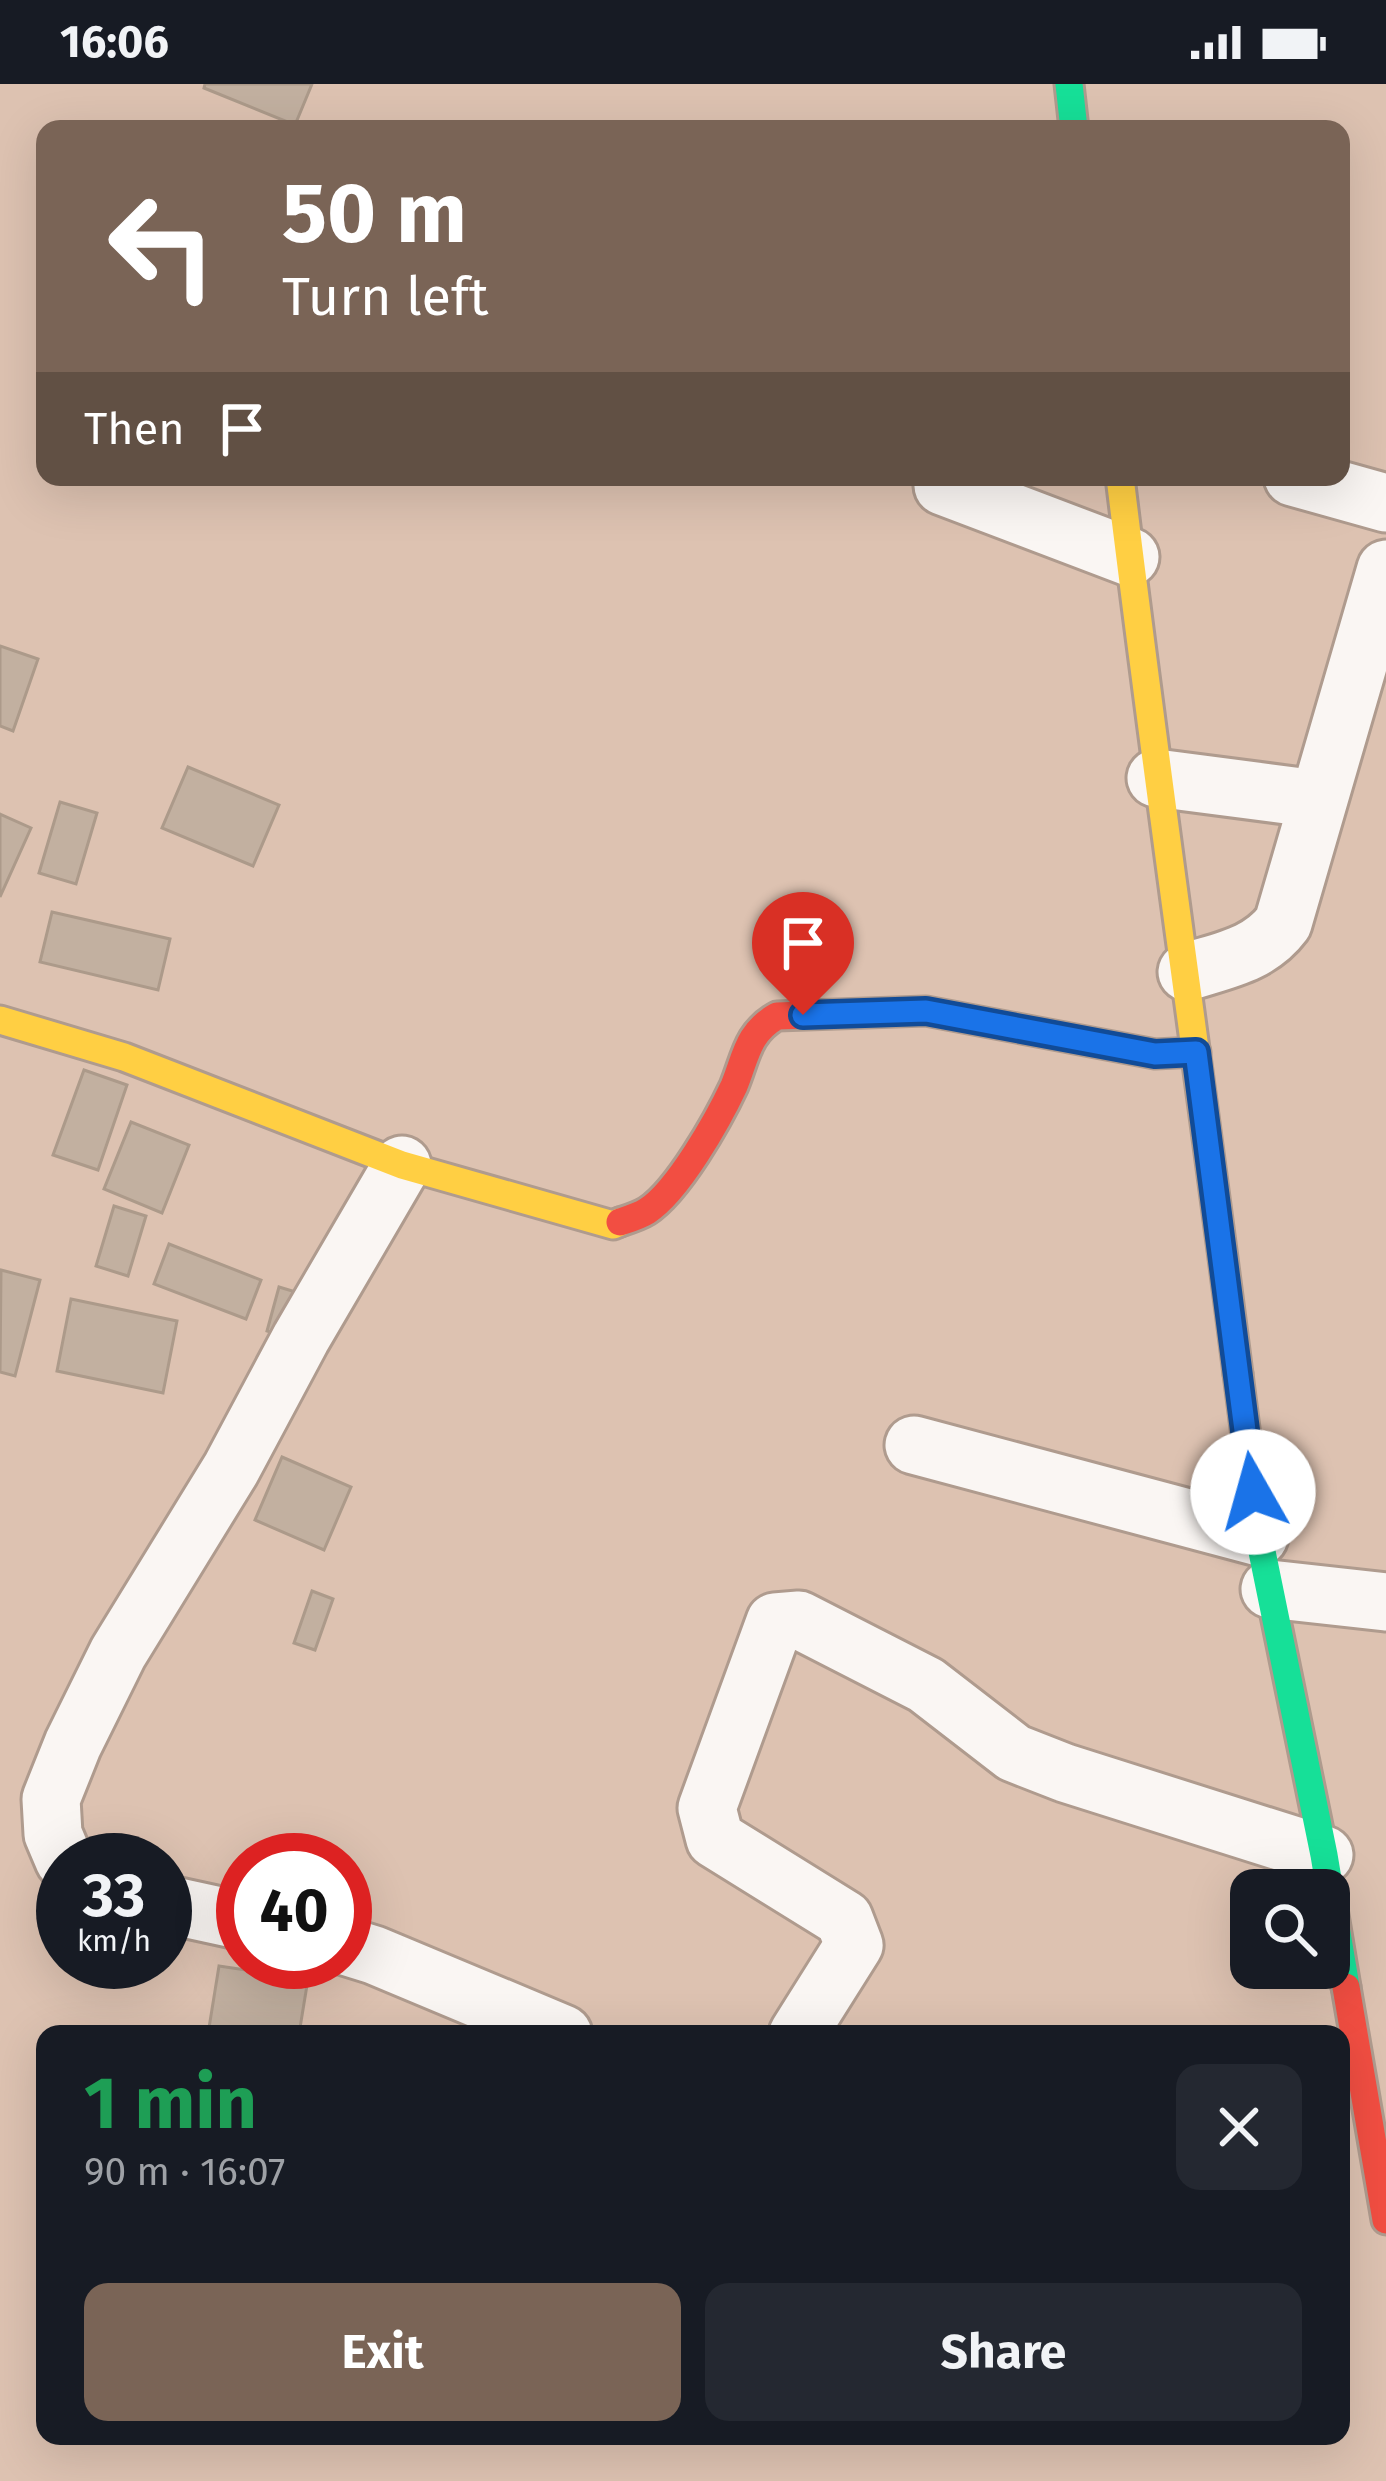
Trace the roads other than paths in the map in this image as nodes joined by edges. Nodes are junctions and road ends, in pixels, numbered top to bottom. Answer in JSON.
{"nodes":[{"id":1,"x":1069,"y":84,"type":"edge"},
{"id":2,"x":1073,"y":120,"type":"edge"},
{"id":3,"x":1121,"y":486,"type":"edge"},
{"id":4,"x":1325,"y":486,"type":"edge"},
{"id":5,"x":943,"y":487,"type":"dead end"},
{"id":6,"x":1386,"y":503,"type":"edge"},
{"id":7,"x":1130,"y":557,"type":"junction"},
{"id":8,"x":1386,"y":569,"type":"edge"},
{"id":9,"x":1156,"y":778,"type":"junction"},
{"id":10,"x":1317,"y":800,"type":"junction"},
{"id":11,"x":1187,"y":972,"type":"junction"},
{"id":12,"x":0,"y":1020,"type":"edge"},
{"id":13,"x":1196,"y":1052,"type":"junction"},
{"id":14,"x":402,"y":1165,"type":"junction"},
{"id":15,"x":914,"y":1445,"type":"dead end"},
{"id":16,"x":1264,"y":1563,"type":"junction"},
{"id":17,"x":1386,"y":1602,"type":"edge"},
{"id":18,"x":53,"y":1833,"type":"edge"},
{"id":19,"x":1324,"y":1856,"type":"junction"},
{"id":20,"x":372,"y":1954,"type":"edge"},
{"id":21,"x":541,"y":2025,"type":"edge"},
{"id":22,"x":804,"y":2025,"type":"edge"},
{"id":23,"x":1386,"y":2220,"type":"edge"}],
"edges":[{"from":1,"to":2,"type":"street"},
{"from":3,"to":7,"type":"street"},
{"from":4,"to":6,"type":"street"},
{"from":5,"to":7,"type":"street"},
{"from":7,"to":9,"type":"street"},
{"from":8,"to":10,"type":"street"},
{"from":9,"to":10,"type":"street"},
{"from":9,"to":11,"type":"street"},
{"from":10,"to":11,"type":"street"},
{"from":11,"to":13,"type":"street"},
{"from":12,"to":14,"type":"street"},
{"from":13,"to":14,"type":"street"},
{"from":13,"to":16,"type":"street"},
{"from":14,"to":18,"type":"street"},
{"from":15,"to":16,"type":"street"},
{"from":16,"to":17,"type":"street"},
{"from":16,"to":19,"type":"street"},
{"from":19,"to":22,"type":"street"},
{"from":19,"to":23,"type":"street"},
{"from":20,"to":21,"type":"street"}]}
